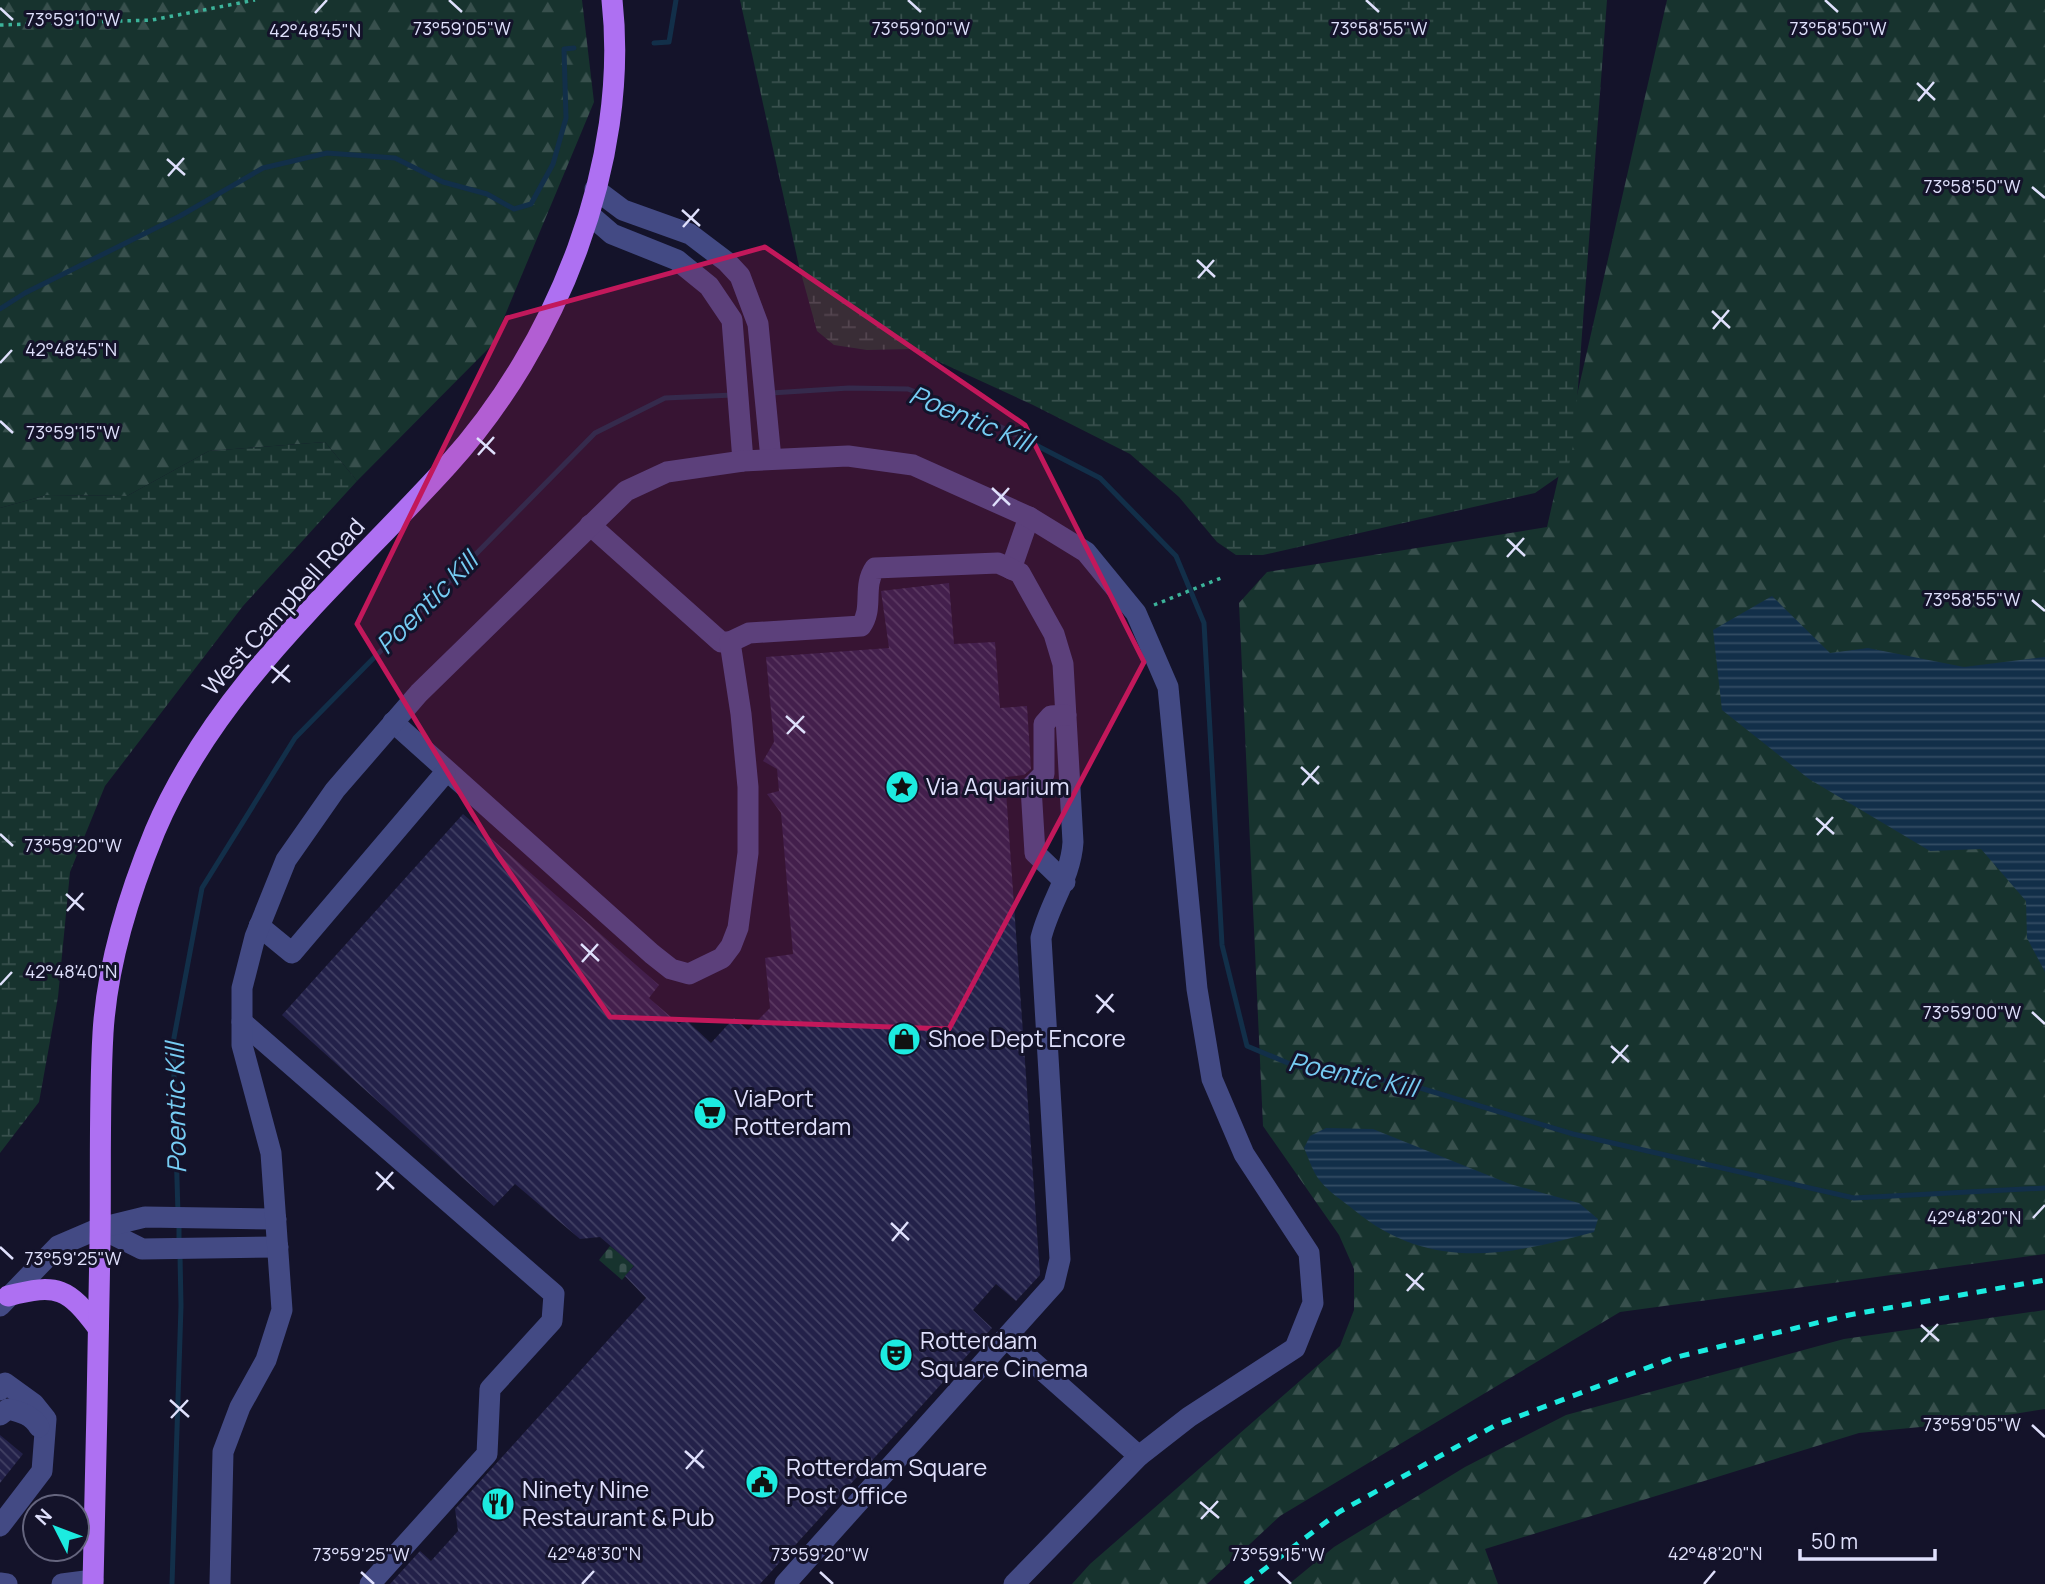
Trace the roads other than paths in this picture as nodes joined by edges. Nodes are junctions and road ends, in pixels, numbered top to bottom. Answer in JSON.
{"nodes":[{"id":1,"x":612,"y":0,"type":"edge"},
{"id":2,"x":596,"y":189,"type":"junction"},
{"id":3,"x":590,"y":215,"type":"junction"},
{"id":4,"x":771,"y":459,"type":"junction"},
{"id":5,"x":743,"y":460,"type":"junction"},
{"id":6,"x":1029,"y":517,"type":"junction"},
{"id":7,"x":590,"y":525,"type":"junction"},
{"id":8,"x":1011,"y":569,"type":"junction"},
{"id":9,"x":730,"y":642,"type":"junction"},
{"id":10,"x":1066,"y":715,"type":"junction"},
{"id":11,"x":393,"y":722,"type":"junction"},
{"id":12,"x":445,"y":773,"type":"junction"},
{"id":13,"x":1065,"y":881,"type":"junction"},
{"id":14,"x":259,"y":926,"type":"junction"},
{"id":15,"x":242,"y":1022,"type":"junction"},
{"id":16,"x":276,"y":1219,"type":"junction"},
{"id":17,"x":100,"y":1228,"type":"junction"},
{"id":18,"x":278,"y":1247,"type":"junction"},
{"id":19,"x":4,"y":1301,"type":"edge"},
{"id":20,"x":98,"y":1328,"type":"junction"},
{"id":21,"x":1006,"y":1338,"type":"junction"},
{"id":22,"x":0,"y":1390,"type":"edge"},
{"id":23,"x":0,"y":1415,"type":"edge"},
{"id":24,"x":44,"y":1442,"type":"junction"},
{"id":25,"x":1139,"y":1457,"type":"junction"},
{"id":26,"x":0,"y":1526,"type":"edge"},
{"id":27,"x":93,"y":1582,"type":"edge"},
{"id":28,"x":0,"y":1583,"type":"edge"},
{"id":29,"x":7,"y":1584,"type":"edge"},
{"id":30,"x":62,"y":1584,"type":"edge"},
{"id":31,"x":220,"y":1584,"type":"edge"},
{"id":32,"x":370,"y":1584,"type":"edge"},
{"id":33,"x":785,"y":1584,"type":"edge"},
{"id":34,"x":1014,"y":1584,"type":"edge"}],
"edges":[{"from":1,"to":2,"type":"main road","name":"West Campbell Road"},
{"from":2,"to":3,"type":"main road","name":"West Campbell Road"},
{"from":2,"to":4,"type":"street"},
{"from":3,"to":5,"type":"street"},
{"from":3,"to":17,"type":"main road","name":"West Campbell Road"},
{"from":4,"to":5,"type":"street"},
{"from":4,"to":6,"type":"street"},
{"from":5,"to":7,"type":"street"},
{"from":6,"to":8,"type":"street"},
{"from":6,"to":25,"type":"street"},
{"from":7,"to":9,"type":"street"},
{"from":7,"to":11,"type":"street"},
{"from":8,"to":9,"type":"street"},
{"from":8,"to":10,"type":"street"},
{"from":9,"to":12,"type":"street"},
{"from":10,"to":13,"type":"street"},
{"from":10,"to":13,"type":"street"},
{"from":11,"to":12,"type":"street"},
{"from":11,"to":14,"type":"street"},
{"from":12,"to":14,"type":"street"},
{"from":13,"to":21,"type":"street"},
{"from":14,"to":15,"type":"street"},
{"from":15,"to":16,"type":"street"},
{"from":15,"to":32,"type":"street"},
{"from":16,"to":17,"type":"street"},
{"from":16,"to":18,"type":"street"},
{"from":17,"to":18,"type":"street"},
{"from":17,"to":19,"type":"street"},
{"from":17,"to":20,"type":"main road","name":"West Campbell Road"},
{"from":18,"to":31,"type":"street"},
{"from":19,"to":20,"type":"main road"},
{"from":20,"to":27,"type":"main road","name":"West Campbell Road"},
{"from":21,"to":25,"type":"street"},
{"from":21,"to":33,"type":"street"},
{"from":22,"to":24,"type":"street"},
{"from":23,"to":24,"type":"street"},
{"from":24,"to":26,"type":"street"},
{"from":25,"to":34,"type":"street"},
{"from":27,"to":30,"type":"street"},
{"from":28,"to":29,"type":"street"}]}
